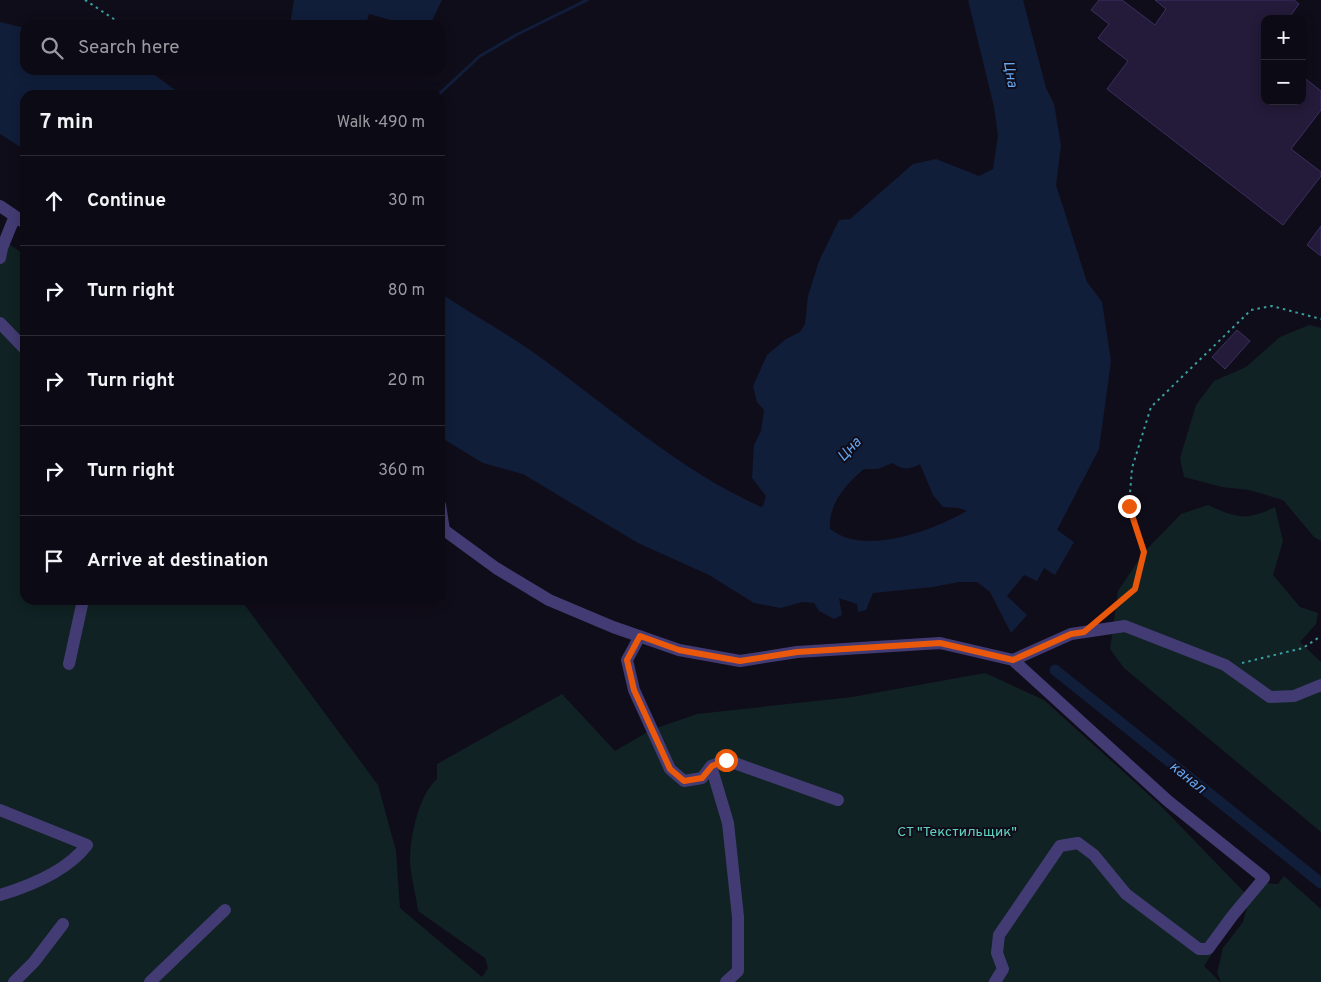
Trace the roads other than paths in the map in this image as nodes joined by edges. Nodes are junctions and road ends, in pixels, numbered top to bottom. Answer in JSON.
{"nodes":[{"id":1,"x":0,"y":206,"type":"edge"},
{"id":2,"x":20,"y":220,"type":"edge"},
{"id":3,"x":1,"y":252,"type":"edge"},
{"id":4,"x":0,"y":324,"type":"edge"},
{"id":5,"x":20,"y":343,"type":"edge"},
{"id":6,"x":445,"y":531,"type":"edge"},
{"id":7,"x":82,"y":605,"type":"edge"},
{"id":8,"x":640,"y":636,"type":"junction"},
{"id":9,"x":1013,"y":660,"type":"junction"},
{"id":10,"x":69,"y":664,"type":"dead end"},
{"id":11,"x":1321,"y":686,"type":"edge"},
{"id":12,"x":712,"y":766,"type":"junction"},
{"id":13,"x":838,"y":800,"type":"dead end"},
{"id":14,"x":0,"y":810,"type":"edge"},
{"id":15,"x":0,"y":895,"type":"edge"},
{"id":16,"x":225,"y":910,"type":"dead end"},
{"id":17,"x":63,"y":924,"type":"dead end"},
{"id":18,"x":14,"y":982,"type":"edge"},
{"id":19,"x":150,"y":982,"type":"edge"},
{"id":20,"x":726,"y":982,"type":"edge"},
{"id":21,"x":995,"y":982,"type":"edge"}],
"edges":[{"from":1,"to":2,"type":"street"},
{"from":2,"to":3,"type":"street"},
{"from":4,"to":5,"type":"street"},
{"from":6,"to":8,"type":"street"},
{"from":7,"to":10,"type":"street"},
{"from":8,"to":9,"type":"street"},
{"from":8,"to":12,"type":"street"},
{"from":9,"to":11,"type":"street"},
{"from":9,"to":21,"type":"street"},
{"from":12,"to":13,"type":"street"},
{"from":12,"to":20,"type":"street"},
{"from":14,"to":15,"type":"street"},
{"from":16,"to":19,"type":"street"},
{"from":17,"to":18,"type":"street"}]}
